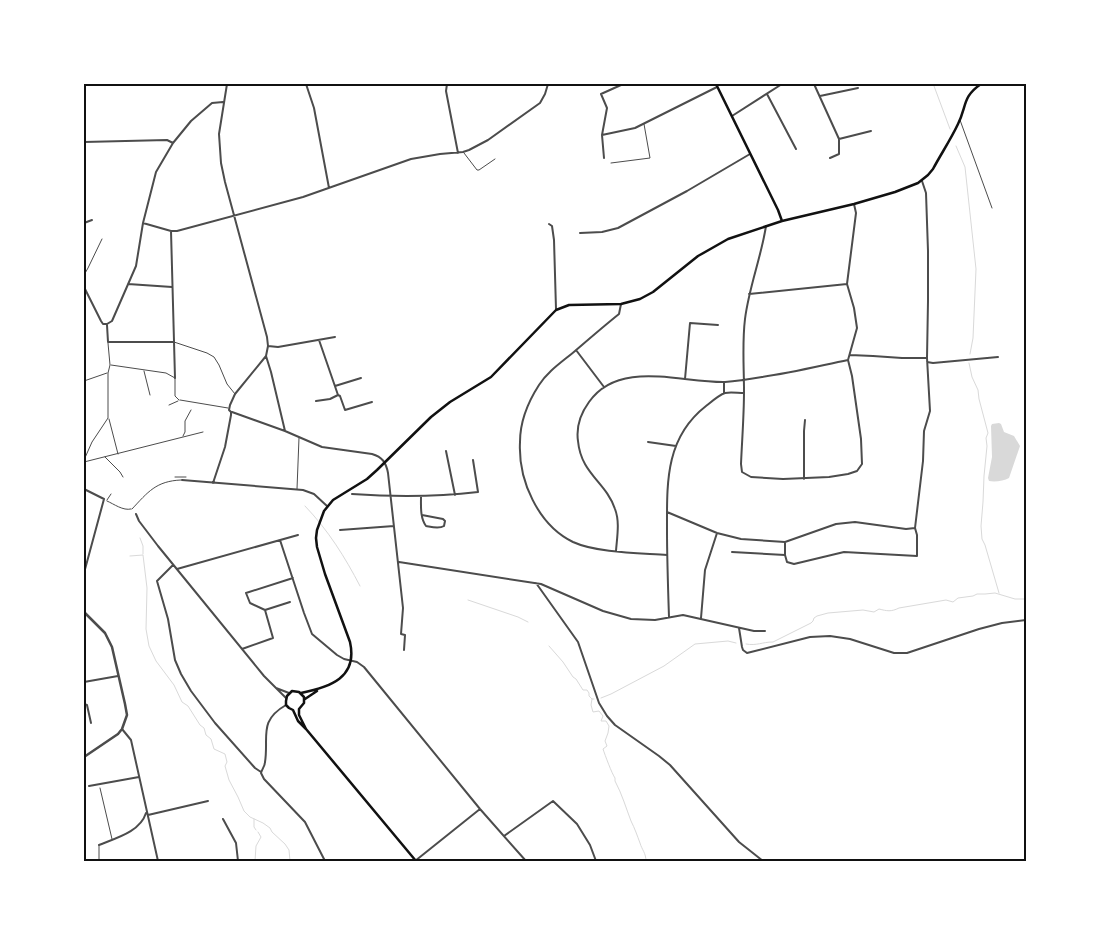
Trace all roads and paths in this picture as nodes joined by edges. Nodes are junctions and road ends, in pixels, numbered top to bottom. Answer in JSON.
{"nodes":[{"id":1,"x":227,"y":84,"type":"edge"},
{"id":2,"x":306,"y":84,"type":"edge"},
{"id":3,"x":447,"y":84,"type":"edge"},
{"id":4,"x":548,"y":84,"type":"edge"},
{"id":5,"x":621,"y":84,"type":"edge"},
{"id":6,"x":782,"y":84,"type":"edge"},
{"id":7,"x":814,"y":84,"type":"edge"},
{"id":8,"x":981,"y":84,"type":"edge"},
{"id":9,"x":717,"y":85,"type":"edge"},
{"id":10,"x":858,"y":88,"type":"dead end"},
{"id":11,"x":767,"y":94,"type":"junction"},
{"id":12,"x":820,"y":96,"type":"junction"},
{"id":13,"x":223,"y":102,"type":"junction"},
{"id":14,"x":732,"y":116,"type":"junction"},
{"id":15,"x":960,"y":119,"type":"junction"},
{"id":16,"x":644,"y":124,"type":"junction"},
{"id":17,"x":871,"y":131,"type":"dead end"},
{"id":18,"x":602,"y":134,"type":"junction"},
{"id":19,"x":839,"y":139,"type":"junction"},
{"id":20,"x":84,"y":142,"type":"edge"},
{"id":21,"x":173,"y":143,"type":"junction"},
{"id":22,"x":796,"y":149,"type":"dead end"},
{"id":23,"x":463,"y":152,"type":"junction"},
{"id":24,"x":458,"y":153,"type":"junction"},
{"id":25,"x":750,"y":154,"type":"junction"},
{"id":26,"x":604,"y":158,"type":"dead end"},
{"id":27,"x":830,"y":158,"type":"dead end"},
{"id":28,"x":495,"y":159,"type":"dead end"},
{"id":29,"x":610,"y":164,"type":"dead end"},
{"id":30,"x":922,"y":181,"type":"junction"},
{"id":31,"x":328,"y":188,"type":"junction"},
{"id":32,"x":854,"y":204,"type":"junction"},
{"id":33,"x":992,"y":208,"type":"dead end"},
{"id":34,"x":234,"y":216,"type":"junction"},
{"id":35,"x":92,"y":220,"type":"dead end"},
{"id":36,"x":782,"y":221,"type":"junction"},
{"id":37,"x":84,"y":223,"type":"edge"},
{"id":38,"x":144,"y":223,"type":"junction"},
{"id":39,"x":548,"y":224,"type":"dead end"},
{"id":40,"x":766,"y":226,"type":"junction"},
{"id":41,"x":171,"y":231,"type":"junction"},
{"id":42,"x":580,"y":233,"type":"dead end"},
{"id":43,"x":102,"y":239,"type":"dead end"},
{"id":44,"x":84,"y":275,"type":"edge"},
{"id":45,"x":128,"y":284,"type":"junction"},
{"id":46,"x":847,"y":284,"type":"junction"},
{"id":47,"x":84,"y":287,"type":"edge"},
{"id":48,"x":172,"y":287,"type":"junction"},
{"id":49,"x":750,"y":294,"type":"junction"},
{"id":50,"x":621,"y":304,"type":"junction"},
{"id":51,"x":556,"y":310,"type":"junction"},
{"id":52,"x":107,"y":324,"type":"junction"},
{"id":53,"x":718,"y":325,"type":"dead end"},
{"id":54,"x":335,"y":336,"type":"dead end"},
{"id":55,"x":319,"y":340,"type":"junction"},
{"id":56,"x":108,"y":342,"type":"junction"},
{"id":57,"x":174,"y":342,"type":"junction"},
{"id":58,"x":268,"y":346,"type":"junction"},
{"id":59,"x":576,"y":350,"type":"junction"},
{"id":60,"x":266,"y":356,"type":"junction"},
{"id":61,"x":850,"y":356,"type":"junction"},
{"id":62,"x":998,"y":357,"type":"dead end"},
{"id":63,"x":927,"y":358,"type":"junction"},
{"id":64,"x":848,"y":360,"type":"junction"},
{"id":65,"x":927,"y":362,"type":"junction"},
{"id":66,"x":110,"y":365,"type":"junction"},
{"id":67,"x":144,"y":370,"type":"junction"},
{"id":68,"x":108,"y":373,"type":"junction"},
{"id":69,"x":175,"y":378,"type":"junction"},
{"id":70,"x":361,"y":378,"type":"dead end"},
{"id":71,"x":685,"y":379,"type":"junction"},
{"id":72,"x":84,"y":380,"type":"edge"},
{"id":73,"x":744,"y":380,"type":"junction"},
{"id":74,"x":724,"y":382,"type":"junction"},
{"id":75,"x":335,"y":386,"type":"junction"},
{"id":76,"x":604,"y":387,"type":"junction"},
{"id":77,"x":744,"y":393,"type":"junction"},
{"id":78,"x":235,"y":394,"type":"junction"},
{"id":79,"x":724,"y":394,"type":"junction"},
{"id":80,"x":150,"y":395,"type":"dead end"},
{"id":81,"x":338,"y":395,"type":"junction"},
{"id":82,"x":179,"y":400,"type":"junction"},
{"id":83,"x":105,"y":401,"type":"dead end"},
{"id":84,"x":316,"y":401,"type":"dead end"},
{"id":85,"x":108,"y":402,"type":"junction"},
{"id":86,"x":372,"y":402,"type":"dead end"},
{"id":87,"x":169,"y":404,"type":"dead end"},
{"id":88,"x":229,"y":408,"type":"junction"},
{"id":89,"x":191,"y":410,"type":"dead end"},
{"id":90,"x":231,"y":412,"type":"junction"},
{"id":91,"x":108,"y":418,"type":"junction"},
{"id":92,"x":805,"y":420,"type":"dead end"},
{"id":93,"x":203,"y":432,"type":"dead end"},
{"id":94,"x":285,"y":432,"type":"junction"},
{"id":95,"x":183,"y":437,"type":"junction"},
{"id":96,"x":298,"y":437,"type":"junction"},
{"id":97,"x":648,"y":442,"type":"dead end"},
{"id":98,"x":676,"y":446,"type":"junction"},
{"id":99,"x":446,"y":451,"type":"dead end"},
{"id":100,"x":118,"y":454,"type":"junction"},
{"id":101,"x":104,"y":457,"type":"junction"},
{"id":102,"x":472,"y":460,"type":"dead end"},
{"id":103,"x":84,"y":461,"type":"edge"},
{"id":104,"x":385,"y":462,"type":"junction"},
{"id":105,"x":123,"y":477,"type":"dead end"},
{"id":106,"x":175,"y":477,"type":"dead end"},
{"id":107,"x":186,"y":477,"type":"dead end"},
{"id":108,"x":804,"y":479,"type":"junction"},
{"id":109,"x":182,"y":480,"type":"joint"},
{"id":110,"x":213,"y":483,"type":"junction"},
{"id":111,"x":84,"y":489,"type":"edge"},
{"id":112,"x":297,"y":490,"type":"junction"},
{"id":113,"x":111,"y":494,"type":"dead end"},
{"id":114,"x":352,"y":494,"type":"dead end"},
{"id":115,"x":455,"y":495,"type":"junction"},
{"id":116,"x":391,"y":496,"type":"junction"},
{"id":117,"x":421,"y":496,"type":"junction"},
{"id":118,"x":105,"y":500,"type":"junction"},
{"id":119,"x":328,"y":506,"type":"junction"},
{"id":120,"x":132,"y":508,"type":"junction"},
{"id":121,"x":667,"y":512,"type":"junction"},
{"id":122,"x":136,"y":514,"type":"joint"},
{"id":123,"x":422,"y":515,"type":"junction"},
{"id":124,"x":394,"y":526,"type":"junction"},
{"id":125,"x":915,"y":528,"type":"junction"},
{"id":126,"x":340,"y":530,"type":"dead end"},
{"id":127,"x":716,"y":533,"type":"junction"},
{"id":128,"x":298,"y":535,"type":"dead end"},
{"id":129,"x":280,"y":540,"type":"junction"},
{"id":130,"x":785,"y":542,"type":"junction"},
{"id":131,"x":616,"y":551,"type":"junction"},
{"id":132,"x":732,"y":552,"type":"dead end"},
{"id":133,"x":667,"y":555,"type":"junction"},
{"id":134,"x":785,"y":555,"type":"junction"},
{"id":135,"x":399,"y":562,"type":"junction"},
{"id":136,"x":173,"y":565,"type":"junction"},
{"id":137,"x":177,"y":569,"type":"junction"},
{"id":138,"x":84,"y":573,"type":"edge"},
{"id":139,"x":293,"y":578,"type":"junction"},
{"id":140,"x":536,"y":583,"type":"junction"},
{"id":141,"x":290,"y":602,"type":"dead end"},
{"id":142,"x":265,"y":610,"type":"junction"},
{"id":143,"x":84,"y":612,"type":"edge"},
{"id":144,"x":669,"y":617,"type":"junction"},
{"id":145,"x":701,"y":618,"type":"junction"},
{"id":146,"x":1026,"y":620,"type":"edge"},
{"id":147,"x":739,"y":628,"type":"junction"},
{"id":148,"x":765,"y":631,"type":"dead end"},
{"id":149,"x":242,"y":649,"type":"junction"},
{"id":150,"x":404,"y":650,"type":"dead end"},
{"id":151,"x":351,"y":661,"type":"junction"},
{"id":152,"x":118,"y":676,"type":"junction"},
{"id":153,"x":84,"y":682,"type":"edge"},
{"id":154,"x":276,"y":688,"type":"junction"},
{"id":155,"x":318,"y":690,"type":"junction"},
{"id":156,"x":290,"y":692,"type":"junction"},
{"id":157,"x":301,"y":693,"type":"junction"},
{"id":158,"x":286,"y":698,"type":"junction"},
{"id":159,"x":304,"y":698,"type":"junction"},
{"id":160,"x":84,"y":704,"type":"edge"},
{"id":161,"x":286,"y":705,"type":"junction"},
{"id":162,"x":299,"y":709,"type":"junction"},
{"id":163,"x":293,"y":710,"type":"junction"},
{"id":164,"x":91,"y":723,"type":"dead end"},
{"id":165,"x":122,"y":729,"type":"junction"},
{"id":166,"x":306,"y":729,"type":"junction"},
{"id":167,"x":84,"y":757,"type":"edge"},
{"id":168,"x":261,"y":772,"type":"junction"},
{"id":169,"x":140,"y":777,"type":"junction"},
{"id":170,"x":89,"y":786,"type":"dead end"},
{"id":171,"x":100,"y":788,"type":"dead end"},
{"id":172,"x":208,"y":801,"type":"dead end"},
{"id":173,"x":480,"y":809,"type":"junction"},
{"id":174,"x":147,"y":810,"type":"junction"},
{"id":175,"x":148,"y":815,"type":"junction"},
{"id":176,"x":223,"y":819,"type":"dead end"},
{"id":177,"x":504,"y":836,"type":"junction"},
{"id":178,"x":112,"y":840,"type":"junction"},
{"id":179,"x":99,"y":845,"type":"joint"},
{"id":180,"x":99,"y":861,"type":"edge"},
{"id":181,"x":158,"y":861,"type":"edge"},
{"id":182,"x":238,"y":861,"type":"edge"},
{"id":183,"x":324,"y":861,"type":"edge"},
{"id":184,"x":415,"y":861,"type":"edge"},
{"id":185,"x":526,"y":861,"type":"edge"},
{"id":186,"x":596,"y":861,"type":"edge"},
{"id":187,"x":763,"y":861,"type":"edge"}],
"edges":[{"from":1,"to":13,"type":"street"},
{"from":2,"to":31,"type":"street"},
{"from":3,"to":24,"type":"street"},
{"from":4,"to":23,"type":"street"},
{"from":5,"to":18,"type":"street"},
{"from":6,"to":11,"type":"street"},
{"from":7,"to":12,"type":"street"},
{"from":8,"to":15,"type":"main road"},
{"from":9,"to":14,"type":"main road"},
{"from":9,"to":16,"type":"street"},
{"from":10,"to":12,"type":"street"},
{"from":11,"to":14,"type":"street"},
{"from":11,"to":22,"type":"street"},
{"from":12,"to":19,"type":"street"},
{"from":13,"to":21,"type":"street"},
{"from":13,"to":34,"type":"street"},
{"from":14,"to":25,"type":"main road"},
{"from":15,"to":30,"type":"main road"},
{"from":15,"to":33,"type":"street"},
{"from":16,"to":18,"type":"street"},
{"from":16,"to":29,"type":"street"},
{"from":17,"to":19,"type":"street"},
{"from":18,"to":26,"type":"street"},
{"from":19,"to":27,"type":"street"},
{"from":20,"to":21,"type":"street"},
{"from":21,"to":38,"type":"street"},
{"from":23,"to":24,"type":"street"},
{"from":23,"to":28,"type":"street"},
{"from":24,"to":31,"type":"street"},
{"from":25,"to":36,"type":"main road"},
{"from":25,"to":42,"type":"street"},
{"from":30,"to":32,"type":"main road"},
{"from":30,"to":63,"type":"street"},
{"from":31,"to":34,"type":"street"},
{"from":32,"to":36,"type":"main road"},
{"from":32,"to":46,"type":"street"},
{"from":34,"to":41,"type":"street"},
{"from":34,"to":58,"type":"street"},
{"from":35,"to":37,"type":"street"},
{"from":36,"to":40,"type":"main road"},
{"from":38,"to":41,"type":"street"},
{"from":38,"to":45,"type":"street"},
{"from":39,"to":51,"type":"street"},
{"from":40,"to":49,"type":"street"},
{"from":40,"to":50,"type":"main road"},
{"from":41,"to":48,"type":"street"},
{"from":43,"to":44,"type":"street"},
{"from":45,"to":48,"type":"street"},
{"from":45,"to":52,"type":"street"},
{"from":46,"to":49,"type":"street"},
{"from":46,"to":61,"type":"street"},
{"from":47,"to":52,"type":"street"},
{"from":48,"to":57,"type":"street"},
{"from":49,"to":73,"type":"street"},
{"from":50,"to":51,"type":"main road"},
{"from":50,"to":59,"type":"street"},
{"from":51,"to":104,"type":"main road"},
{"from":52,"to":56,"type":"street"},
{"from":53,"to":71,"type":"street"},
{"from":54,"to":55,"type":"street"},
{"from":55,"to":58,"type":"street"},
{"from":55,"to":75,"type":"street"},
{"from":56,"to":57,"type":"street"},
{"from":56,"to":66,"type":"street"},
{"from":57,"to":69,"type":"street"},
{"from":57,"to":78,"type":"street"},
{"from":58,"to":60,"type":"street"},
{"from":59,"to":76,"type":"street"},
{"from":59,"to":131,"type":"street"},
{"from":60,"to":78,"type":"street"},
{"from":60,"to":94,"type":"street"},
{"from":61,"to":63,"type":"street"},
{"from":61,"to":64,"type":"street"},
{"from":62,"to":65,"type":"street"},
{"from":63,"to":65,"type":"street"},
{"from":64,"to":73,"type":"street"},
{"from":64,"to":108,"type":"street"},
{"from":65,"to":125,"type":"street"},
{"from":66,"to":67,"type":"street"},
{"from":66,"to":68,"type":"street"},
{"from":67,"to":69,"type":"street"},
{"from":67,"to":80,"type":"street"},
{"from":68,"to":72,"type":"street"},
{"from":68,"to":85,"type":"street"},
{"from":69,"to":82,"type":"street"},
{"from":70,"to":75,"type":"street"},
{"from":71,"to":74,"type":"street"},
{"from":71,"to":76,"type":"street"},
{"from":73,"to":74,"type":"street"},
{"from":73,"to":77,"type":"street"},
{"from":74,"to":79,"type":"street"},
{"from":75,"to":81,"type":"street"},
{"from":76,"to":131,"type":"street"},
{"from":77,"to":79,"type":"street"},
{"from":77,"to":108,"type":"street"},
{"from":78,"to":88,"type":"street"},
{"from":79,"to":98,"type":"street"},
{"from":81,"to":84,"type":"street"},
{"from":81,"to":86,"type":"street"},
{"from":82,"to":87,"type":"street"},
{"from":82,"to":88,"type":"street"},
{"from":83,"to":85,"type":"street"},
{"from":85,"to":91,"type":"street"},
{"from":88,"to":90,"type":"street"},
{"from":89,"to":95,"type":"street"},
{"from":90,"to":94,"type":"street"},
{"from":90,"to":110,"type":"street"},
{"from":91,"to":100,"type":"street"},
{"from":91,"to":103,"type":"street"},
{"from":92,"to":108,"type":"street"},
{"from":93,"to":95,"type":"street"},
{"from":94,"to":96,"type":"street"},
{"from":95,"to":100,"type":"street"},
{"from":96,"to":104,"type":"street"},
{"from":96,"to":112,"type":"street"},
{"from":97,"to":98,"type":"street"},
{"from":98,"to":121,"type":"street"},
{"from":99,"to":115,"type":"street"},
{"from":100,"to":101,"type":"street"},
{"from":101,"to":103,"type":"street"},
{"from":101,"to":105,"type":"street"},
{"from":102,"to":115,"type":"street"},
{"from":104,"to":116,"type":"street"},
{"from":104,"to":119,"type":"main road"},
{"from":106,"to":107,"type":"street"},
{"from":109,"to":110,"type":"street"},
{"from":109,"to":120,"type":"street"},
{"from":110,"to":112,"type":"street"},
{"from":111,"to":118,"type":"street"},
{"from":112,"to":119,"type":"street"},
{"from":113,"to":118,"type":"street"},
{"from":114,"to":116,"type":"street"},
{"from":115,"to":117,"type":"street"},
{"from":116,"to":117,"type":"street"},
{"from":116,"to":124,"type":"street"},
{"from":117,"to":123,"type":"street"},
{"from":118,"to":120,"type":"street"},
{"from":118,"to":138,"type":"street"},
{"from":119,"to":151,"type":"main road"},
{"from":120,"to":122,"type":"street"},
{"from":121,"to":127,"type":"street"},
{"from":121,"to":133,"type":"street"},
{"from":122,"to":136,"type":"street"},
{"from":123,"to":123,"type":"street"},
{"from":124,"to":126,"type":"street"},
{"from":124,"to":135,"type":"street"},
{"from":125,"to":130,"type":"street"},
{"from":125,"to":134,"type":"street"},
{"from":127,"to":130,"type":"street"},
{"from":127,"to":145,"type":"street"},
{"from":128,"to":129,"type":"street"},
{"from":129,"to":137,"type":"street"},
{"from":129,"to":139,"type":"street"},
{"from":130,"to":134,"type":"street"},
{"from":131,"to":133,"type":"street"},
{"from":132,"to":134,"type":"street"},
{"from":133,"to":144,"type":"street"},
{"from":135,"to":140,"type":"street"},
{"from":135,"to":150,"type":"street"},
{"from":136,"to":137,"type":"street"},
{"from":136,"to":168,"type":"street"},
{"from":137,"to":149,"type":"street"},
{"from":139,"to":142,"type":"street"},
{"from":139,"to":151,"type":"street"},
{"from":140,"to":144,"type":"street"},
{"from":140,"to":187,"type":"street"},
{"from":141,"to":142,"type":"street"},
{"from":142,"to":149,"type":"street"},
{"from":143,"to":152,"type":"street"},
{"from":144,"to":145,"type":"street"},
{"from":145,"to":147,"type":"street"},
{"from":146,"to":147,"type":"street"},
{"from":147,"to":148,"type":"street"},
{"from":149,"to":154,"type":"street"},
{"from":151,"to":155,"type":"main road"},
{"from":151,"to":173,"type":"street"},
{"from":152,"to":153,"type":"street"},
{"from":152,"to":165,"type":"street"},
{"from":154,"to":156,"type":"street"},
{"from":154,"to":158,"type":"street"},
{"from":155,"to":157,"type":"main road"},
{"from":155,"to":159,"type":"main road"},
{"from":156,"to":157,"type":"main road"},
{"from":156,"to":158,"type":"main road"},
{"from":157,"to":159,"type":"main road"},
{"from":158,"to":161,"type":"main road"},
{"from":159,"to":162,"type":"main road"},
{"from":160,"to":164,"type":"street"},
{"from":161,"to":163,"type":"main road"},
{"from":161,"to":168,"type":"street"},
{"from":162,"to":163,"type":"main road"},
{"from":162,"to":166,"type":"main road"},
{"from":163,"to":166,"type":"main road"},
{"from":165,"to":167,"type":"street"},
{"from":165,"to":169,"type":"street"},
{"from":166,"to":184,"type":"main road"},
{"from":168,"to":183,"type":"street"},
{"from":169,"to":170,"type":"street"},
{"from":169,"to":174,"type":"street"},
{"from":171,"to":178,"type":"street"},
{"from":172,"to":175,"type":"street"},
{"from":173,"to":177,"type":"street"},
{"from":173,"to":184,"type":"street"},
{"from":174,"to":175,"type":"street"},
{"from":174,"to":178,"type":"street"},
{"from":175,"to":181,"type":"street"},
{"from":176,"to":182,"type":"street"},
{"from":177,"to":185,"type":"street"},
{"from":177,"to":186,"type":"street"},
{"from":178,"to":179,"type":"street"},
{"from":179,"to":180,"type":"street"}]}
